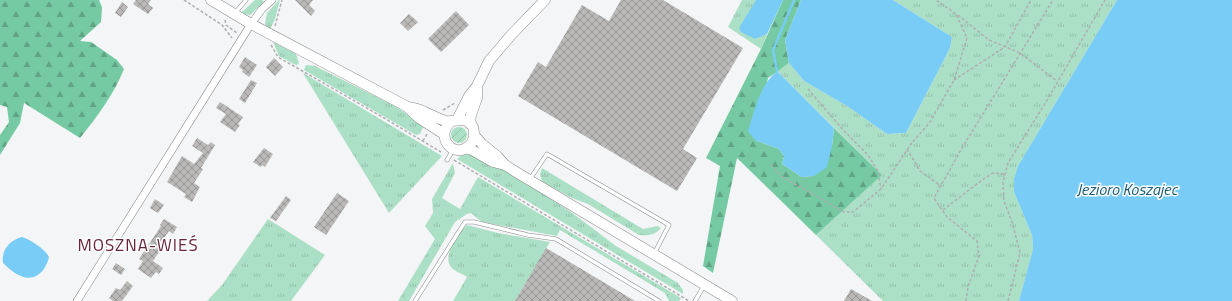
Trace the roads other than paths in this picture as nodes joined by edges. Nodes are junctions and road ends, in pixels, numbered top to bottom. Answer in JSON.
{"nodes":[{"id":1,"x":211,"y":0,"type":"edge"},
{"id":2,"x":246,"y":0,"type":"edge"},
{"id":3,"x":272,"y":0,"type":"edge"},
{"id":4,"x":545,"y":0,"type":"edge"},
{"id":5,"x":229,"y":16,"type":"junction"},
{"id":6,"x":251,"y":24,"type":"junction"},
{"id":7,"x":477,"y":86,"type":"junction"},
{"id":8,"x":406,"y":106,"type":"junction"},
{"id":9,"x":454,"y":120,"type":"junction"},
{"id":10,"x":470,"y":124,"type":"junction"},
{"id":11,"x":444,"y":134,"type":"junction"},
{"id":12,"x":474,"y":135,"type":"junction"},
{"id":13,"x":465,"y":148,"type":"junction"},
{"id":14,"x":504,"y":164,"type":"junction"},
{"id":15,"x":529,"y":180,"type":"junction"},
{"id":16,"x":654,"y":254,"type":"junction"},
{"id":17,"x":705,"y":285,"type":"junction"},
{"id":18,"x":77,"y":301,"type":"edge"},
{"id":19,"x":415,"y":301,"type":"edge"},
{"id":20,"x":659,"y":301,"type":"edge"},
{"id":21,"x":695,"y":301,"type":"edge"},
{"id":22,"x":732,"y":301,"type":"edge"}],
"edges":[{"from":1,"to":5,"type":"street"},
{"from":2,"to":5,"type":"lane"},
{"from":3,"to":6,"type":"street"},
{"from":4,"to":7,"type":"street"},
{"from":5,"to":6,"type":"street"},
{"from":6,"to":8,"type":"street"},
{"from":6,"to":18,"type":"street"},
{"from":7,"to":9,"type":"street"},
{"from":7,"to":10,"type":"street"},
{"from":8,"to":9,"type":"street"},
{"from":8,"to":11,"type":"street"},
{"from":9,"to":10,"type":"street"},
{"from":9,"to":11,"type":"street"},
{"from":10,"to":12,"type":"street"},
{"from":11,"to":13,"type":"street"},
{"from":12,"to":13,"type":"street"},
{"from":12,"to":14,"type":"street"},
{"from":13,"to":14,"type":"street"},
{"from":14,"to":15,"type":"street"},
{"from":15,"to":16,"type":"street"},
{"from":15,"to":16,"type":"lane"},
{"from":16,"to":17,"type":"street"},
{"from":17,"to":21,"type":"lane"},
{"from":17,"to":22,"type":"street"},
{"from":19,"to":20,"type":"lane"}]}
